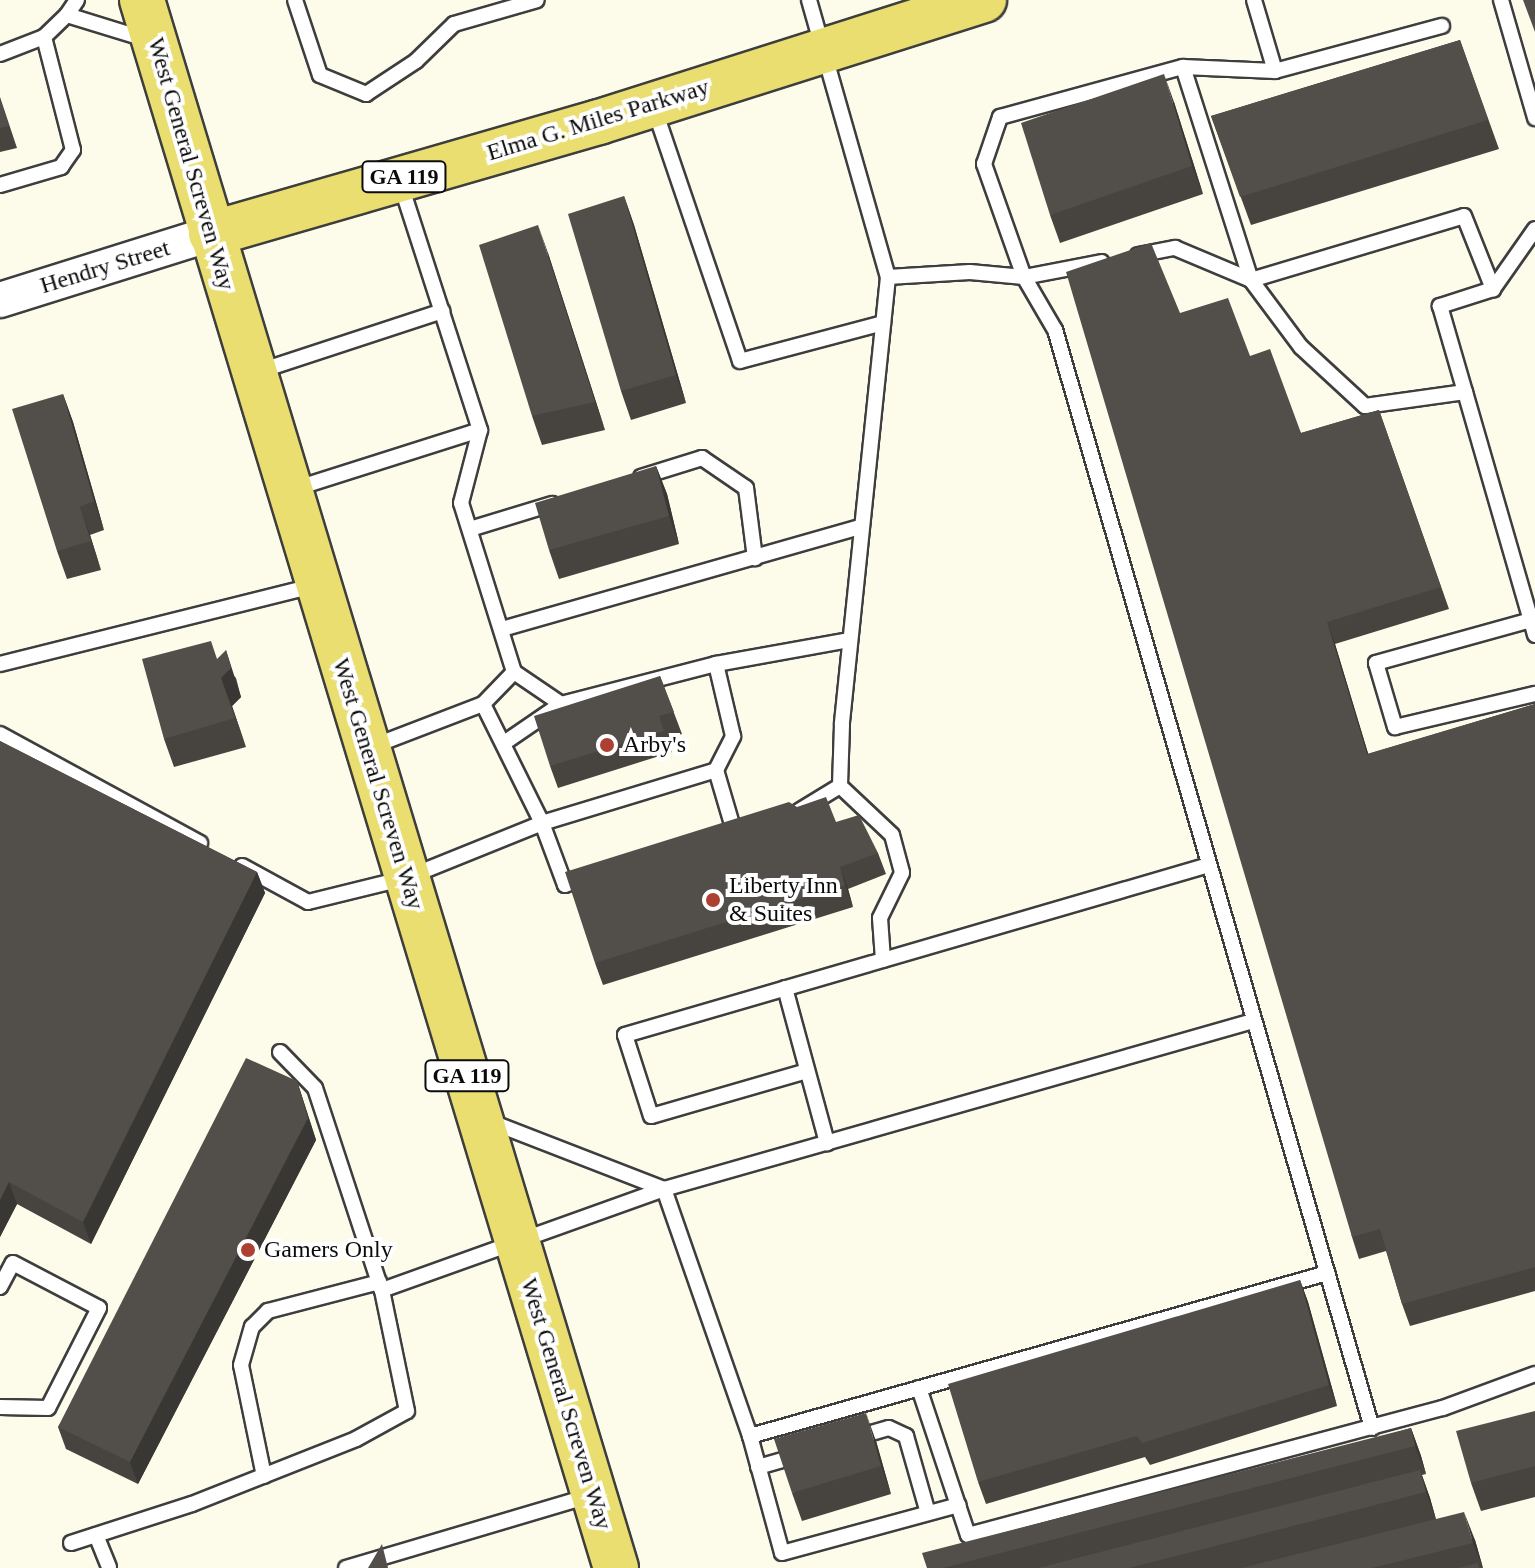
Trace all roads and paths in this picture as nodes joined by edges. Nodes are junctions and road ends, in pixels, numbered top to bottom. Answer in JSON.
{"nodes":[{"id":1,"x":77,"y":0,"type":"edge"},
{"id":2,"x":142,"y":0,"type":"edge"},
{"id":3,"x":295,"y":0,"type":"edge"},
{"id":4,"x":537,"y":0,"type":"edge"},
{"id":5,"x":809,"y":0,"type":"edge"},
{"id":6,"x":984,"y":0,"type":"edge"},
{"id":7,"x":1254,"y":0,"type":"edge"},
{"id":8,"x":1501,"y":0,"type":"edge"},
{"id":9,"x":67,"y":15,"type":"junction"},
{"id":10,"x":1442,"y":26,"type":"dead end"},
{"id":11,"x":44,"y":37,"type":"junction"},
{"id":12,"x":155,"y":42,"type":"junction"},
{"id":13,"x":826,"y":50,"type":"junction"},
{"id":14,"x":0,"y":54,"type":"edge"},
{"id":15,"x":1183,"y":67,"type":"junction"},
{"id":16,"x":1275,"y":71,"type":"junction"},
{"id":17,"x":652,"y":104,"type":"junction"},
{"id":18,"x":1535,"y":118,"type":"edge"},
{"id":19,"x":399,"y":179,"type":"junction"},
{"id":20,"x":0,"y":185,"type":"edge"},
{"id":21,"x":1535,"y":229,"type":"edge"},
{"id":22,"x":211,"y":234,"type":"junction"},
{"id":23,"x":888,"y":277,"type":"junction"},
{"id":24,"x":1024,"y":277,"type":"junction"},
{"id":25,"x":1251,"y":280,"type":"junction"},
{"id":26,"x":1493,"y":289,"type":"junction"},
{"id":27,"x":0,"y":300,"type":"edge"},
{"id":28,"x":442,"y":311,"type":"junction"},
{"id":29,"x":883,"y":323,"type":"junction"},
{"id":30,"x":253,"y":373,"type":"junction"},
{"id":31,"x":1465,"y":392,"type":"junction"},
{"id":32,"x":480,"y":430,"type":"junction"},
{"id":33,"x":629,"y":480,"type":"edge"},
{"id":34,"x":289,"y":491,"type":"junction"},
{"id":35,"x":571,"y":498,"type":"edge"},
{"id":36,"x":861,"y":527,"type":"junction"},
{"id":37,"x":470,"y":529,"type":"junction"},
{"id":38,"x":755,"y":558,"type":"junction"},
{"id":39,"x":317,"y":585,"type":"junction"},
{"id":40,"x":1534,"y":626,"type":"edge"},
{"id":41,"x":502,"y":629,"type":"junction"},
{"id":42,"x":850,"y":640,"type":"junction"},
{"id":43,"x":0,"y":664,"type":"edge"},
{"id":44,"x":716,"y":664,"type":"junction"},
{"id":45,"x":514,"y":672,"type":"junction"},
{"id":46,"x":1535,"y":694,"type":"edge"},
{"id":47,"x":483,"y":704,"type":"junction"},
{"id":48,"x":561,"y":704,"type":"junction"},
{"id":49,"x":0,"y":734,"type":"edge"},
{"id":50,"x":504,"y":743,"type":"junction"},
{"id":51,"x":367,"y":749,"type":"junction"},
{"id":52,"x":716,"y":770,"type":"junction"},
{"id":53,"x":840,"y":786,"type":"junction"},
{"id":54,"x":784,"y":816,"type":"edge"},
{"id":55,"x":542,"y":823,"type":"junction"},
{"id":56,"x":735,"y":830,"type":"edge"},
{"id":57,"x":210,"y":848,"type":"edge"},
{"id":58,"x":224,"y":856,"type":"edge"},
{"id":59,"x":1209,"y":865,"type":"junction"},
{"id":60,"x":594,"y":875,"type":"edge"},
{"id":61,"x":406,"y":878,"type":"junction"},
{"id":62,"x":883,"y":960,"type":"junction"},
{"id":63,"x":785,"y":988,"type":"junction"},
{"id":64,"x":1253,"y":1021,"type":"junction"},
{"id":65,"x":280,"y":1052,"type":"dead end"},
{"id":66,"x":807,"y":1071,"type":"junction"},
{"id":67,"x":479,"y":1118,"type":"junction"},
{"id":68,"x":827,"y":1143,"type":"junction"},
{"id":69,"x":664,"y":1189,"type":"junction"},
{"id":70,"x":517,"y":1242,"type":"junction"},
{"id":71,"x":1327,"y":1273,"type":"junction"},
{"id":72,"x":380,"y":1286,"type":"junction"},
{"id":73,"x":0,"y":1287,"type":"edge"},
{"id":74,"x":1535,"y":1374,"type":"edge"},
{"id":75,"x":919,"y":1388,"type":"junction"},
{"id":76,"x":0,"y":1407,"type":"edge"},
{"id":77,"x":1372,"y":1428,"type":"junction"},
{"id":78,"x":750,"y":1436,"type":"junction"},
{"id":79,"x":845,"y":1441,"type":"edge"},
{"id":80,"x":816,"y":1450,"type":"edge"},
{"id":81,"x":758,"y":1467,"type":"junction"},
{"id":82,"x":264,"y":1476,"type":"junction"},
{"id":83,"x":593,"y":1495,"type":"junction"},
{"id":84,"x":959,"y":1505,"type":"junction"},
{"id":85,"x":928,"y":1513,"type":"junction"},
{"id":86,"x":96,"y":1535,"type":"junction"},
{"id":87,"x":71,"y":1543,"type":"dead end"},
{"id":88,"x":109,"y":1568,"type":"edge"},
{"id":89,"x":346,"y":1568,"type":"edge"},
{"id":90,"x":616,"y":1568,"type":"edge"}],
"edges":[{"from":1,"to":9,"type":"lane"},
{"from":2,"to":12,"type":"main road","name":"West General Screven Way"},
{"from":3,"to":4,"type":"lane"},
{"from":5,"to":13,"type":"lane"},
{"from":6,"to":13,"type":"main road","name":"Elma G. Miles Parkway","number":"GA 119"},
{"from":7,"to":16,"type":"lane"},
{"from":8,"to":18,"type":"lane"},
{"from":9,"to":11,"type":"lane"},
{"from":9,"to":12,"type":"lane"},
{"from":10,"to":16,"type":"lane"},
{"from":11,"to":14,"type":"lane"},
{"from":11,"to":20,"type":"lane"},
{"from":12,"to":22,"type":"main road","name":"West General Screven Way"},
{"from":13,"to":17,"type":"main road","name":"Elma G. Miles Parkway","number":"GA 119"},
{"from":13,"to":23,"type":"lane"},
{"from":15,"to":16,"type":"lane"},
{"from":15,"to":24,"type":"lane"},
{"from":15,"to":25,"type":"lane"},
{"from":17,"to":19,"type":"main road","name":"Elma G. Miles Parkway","number":"GA 119"},
{"from":17,"to":29,"type":"lane"},
{"from":19,"to":22,"type":"main road","name":"Elma G. Miles Parkway","number":"GA 119"},
{"from":19,"to":28,"type":"lane"},
{"from":21,"to":26,"type":"lane"},
{"from":22,"to":27,"type":"street","name":"Hendry Street"},
{"from":22,"to":30,"type":"main road","name":"West General Screven Way","number":"GA 119"},
{"from":23,"to":24,"type":"lane"},
{"from":23,"to":29,"type":"lane"},
{"from":24,"to":25,"type":"lane"},
{"from":24,"to":59,"type":"lane"},
{"from":25,"to":26,"type":"lane"},
{"from":25,"to":31,"type":"lane"},
{"from":26,"to":31,"type":"lane"},
{"from":28,"to":30,"type":"lane"},
{"from":28,"to":32,"type":"lane"},
{"from":29,"to":36,"type":"lane"},
{"from":30,"to":34,"type":"main road","name":"West General Screven Way","number":"GA 119"},
{"from":31,"to":40,"type":"lane"},
{"from":32,"to":34,"type":"lane"},
{"from":32,"to":37,"type":"lane"},
{"from":33,"to":38,"type":"lane"},
{"from":34,"to":39,"type":"main road","name":"West General Screven Way","number":"GA 119"},
{"from":35,"to":37,"type":"lane"},
{"from":36,"to":38,"type":"lane"},
{"from":36,"to":42,"type":"lane"},
{"from":37,"to":41,"type":"lane"},
{"from":38,"to":41,"type":"lane"},
{"from":39,"to":43,"type":"lane"},
{"from":39,"to":51,"type":"main road","name":"West General Screven Way","number":"GA 119"},
{"from":40,"to":46,"type":"lane"},
{"from":41,"to":45,"type":"lane"},
{"from":42,"to":44,"type":"lane"},
{"from":42,"to":53,"type":"lane"},
{"from":44,"to":48,"type":"lane"},
{"from":44,"to":52,"type":"lane"},
{"from":45,"to":47,"type":"lane"},
{"from":45,"to":48,"type":"lane"},
{"from":47,"to":50,"type":"lane"},
{"from":47,"to":51,"type":"lane"},
{"from":48,"to":50,"type":"lane"},
{"from":49,"to":57,"type":"lane"},
{"from":50,"to":55,"type":"lane"},
{"from":51,"to":61,"type":"main road","name":"West General Screven Way","number":"GA 119"},
{"from":52,"to":55,"type":"lane"},
{"from":52,"to":56,"type":"lane"},
{"from":53,"to":54,"type":"lane"},
{"from":53,"to":62,"type":"lane"},
{"from":55,"to":60,"type":"lane"},
{"from":55,"to":61,"type":"lane"},
{"from":58,"to":61,"type":"lane"},
{"from":59,"to":62,"type":"lane"},
{"from":59,"to":64,"type":"lane"},
{"from":61,"to":67,"type":"main road","name":"West General Screven Way","number":"GA 119"},
{"from":62,"to":63,"type":"lane"},
{"from":63,"to":66,"type":"lane"},
{"from":63,"to":66,"type":"lane"},
{"from":64,"to":68,"type":"lane"},
{"from":64,"to":71,"type":"lane"},
{"from":65,"to":72,"type":"lane"},
{"from":66,"to":68,"type":"lane"},
{"from":67,"to":69,"type":"lane"},
{"from":67,"to":70,"type":"main road","name":"West General Screven Way","number":"GA 119"},
{"from":68,"to":69,"type":"lane"},
{"from":69,"to":70,"type":"lane"},
{"from":69,"to":78,"type":"lane"},
{"from":70,"to":72,"type":"lane"},
{"from":70,"to":83,"type":"main road","name":"West General Screven Way","number":"GA 119"},
{"from":71,"to":75,"type":"lane"},
{"from":71,"to":77,"type":"lane"},
{"from":72,"to":82,"type":"lane"},
{"from":72,"to":82,"type":"lane"},
{"from":73,"to":76,"type":"lane"},
{"from":74,"to":77,"type":"lane"},
{"from":75,"to":78,"type":"lane"},
{"from":75,"to":84,"type":"lane"},
{"from":77,"to":84,"type":"lane"},
{"from":78,"to":81,"type":"lane"},
{"from":79,"to":85,"type":"lane"},
{"from":80,"to":81,"type":"lane"},
{"from":81,"to":85,"type":"lane"},
{"from":82,"to":86,"type":"lane"},
{"from":83,"to":89,"type":"lane"},
{"from":83,"to":90,"type":"main road","name":"West General Screven Way","number":"GA 119"},
{"from":84,"to":85,"type":"lane"},
{"from":86,"to":87,"type":"lane"},
{"from":86,"to":88,"type":"lane"}]}
